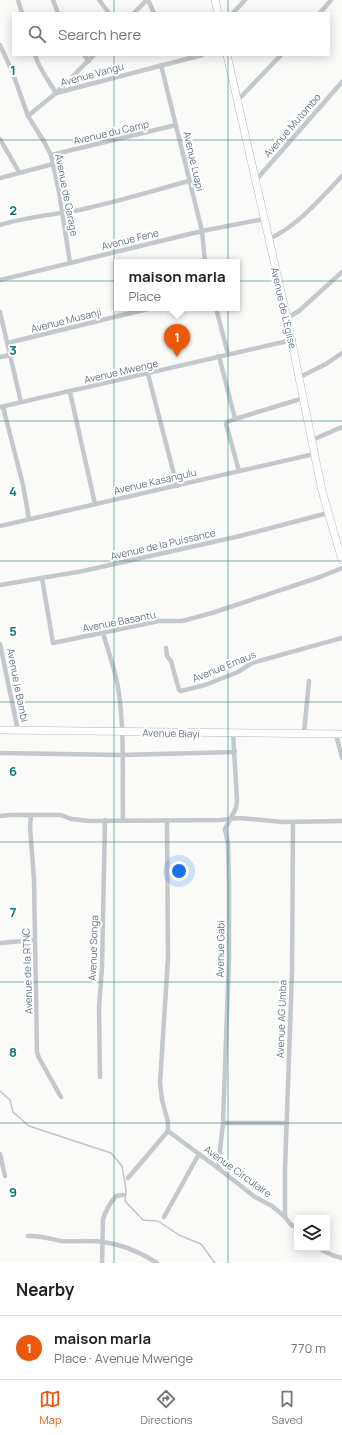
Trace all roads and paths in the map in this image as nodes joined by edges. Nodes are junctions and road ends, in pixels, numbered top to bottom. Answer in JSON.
{"nodes":[{"id":1,"x":18,"y":0,"type":"edge"},
{"id":2,"x":53,"y":0,"type":"edge"},
{"id":3,"x":99,"y":0,"type":"edge"},
{"id":4,"x":148,"y":0,"type":"edge"},
{"id":5,"x":215,"y":0,"type":"edge"},
{"id":6,"x":245,"y":0,"type":"edge"},
{"id":7,"x":331,"y":0,"type":"edge"},
{"id":8,"x":22,"y":12,"type":"edge"},
{"id":9,"x":58,"y":12,"type":"edge"},
{"id":10,"x":108,"y":12,"type":"edge"},
{"id":11,"x":135,"y":12,"type":"edge"},
{"id":12,"x":154,"y":12,"type":"edge"},
{"id":13,"x":218,"y":12,"type":"edge"},
{"id":14,"x":234,"y":12,"type":"edge"},
{"id":15,"x":321,"y":12,"type":"edge"},
{"id":16,"x":0,"y":45,"type":"edge"},
{"id":17,"x":35,"y":56,"type":"edge"},
{"id":18,"x":85,"y":56,"type":"edge"},
{"id":19,"x":93,"y":56,"type":"edge"},
{"id":20,"x":198,"y":56,"type":"edge"},
{"id":21,"x":227,"y":56,"type":"edge"},
{"id":22,"x":280,"y":56,"type":"edge"},
{"id":23,"x":89,"y":61,"type":"junction"},
{"id":24,"x":161,"y":65,"type":"junction"},
{"id":25,"x":342,"y":82,"type":"edge"},
{"id":26,"x":56,"y":93,"type":"junction"},
{"id":27,"x":238,"y":100,"type":"junction"},
{"id":28,"x":28,"y":116,"type":"junction"},
{"id":29,"x":176,"y":125,"type":"junction"},
{"id":30,"x":0,"y":139,"type":"edge"},
{"id":31,"x":51,"y":155,"type":"junction"},
{"id":32,"x":53,"y":164,"type":"junction"},
{"id":33,"x":19,"y":172,"type":"junction"},
{"id":34,"x":342,"y":176,"type":"edge"},
{"id":35,"x":0,"y":178,"type":"edge"},
{"id":36,"x":256,"y":180,"type":"junction"},
{"id":37,"x":189,"y":181,"type":"junction"},
{"id":38,"x":63,"y":213,"type":"junction"},
{"id":39,"x":264,"y":219,"type":"junction"},
{"id":40,"x":0,"y":225,"type":"edge"},
{"id":41,"x":202,"y":231,"type":"junction"},
{"id":42,"x":269,"y":239,"type":"junction"},
{"id":43,"x":205,"y":259,"type":"edge"},
{"id":44,"x":70,"y":263,"type":"junction"},
{"id":45,"x":342,"y":272,"type":"edge"},
{"id":46,"x":0,"y":280,"type":"edge"},
{"id":47,"x":140,"y":311,"type":"edge"},
{"id":48,"x":217,"y":311,"type":"edge"},
{"id":49,"x":0,"y":312,"type":"edge"},
{"id":50,"x":287,"y":318,"type":"junction"},
{"id":51,"x":292,"y":340,"type":"junction"},
{"id":52,"x":7,"y":344,"type":"junction"},
{"id":53,"x":342,"y":353,"type":"edge"},
{"id":54,"x":10,"y":354,"type":"junction"},
{"id":55,"x":228,"y":354,"type":"junction"},
{"id":56,"x":219,"y":356,"type":"junction"},
{"id":57,"x":0,"y":357,"type":"edge"},
{"id":58,"x":148,"y":374,"type":"junction"},
{"id":59,"x":300,"y":377,"type":"junction"},
{"id":60,"x":70,"y":392,"type":"junction"},
{"id":61,"x":304,"y":398,"type":"junction"},
{"id":62,"x":21,"y":402,"type":"junction"},
{"id":63,"x":1,"y":407,"type":"edge"},
{"id":64,"x":235,"y":419,"type":"junction"},
{"id":65,"x":342,"y":427,"type":"edge"},
{"id":66,"x":312,"y":440,"type":"junction"},
{"id":67,"x":314,"y":454,"type":"junction"},
{"id":68,"x":239,"y":472,"type":"junction"},
{"id":69,"x":177,"y":486,"type":"junction"},
{"id":70,"x":95,"y":504,"type":"junction"},
{"id":71,"x":328,"y":514,"type":"junction"},
{"id":72,"x":29,"y":519,"type":"junction"},
{"id":73,"x":0,"y":526,"type":"edge"},
{"id":74,"x":339,"y":538,"type":"edge"},
{"id":75,"x":342,"y":560,"type":"edge"},
{"id":76,"x":342,"y":568,"type":"edge"},
{"id":77,"x":42,"y":578,"type":"junction"},
{"id":78,"x":0,"y":585,"type":"edge"},
{"id":79,"x":103,"y":633,"type":"junction"},
{"id":80,"x":342,"y":638,"type":"edge"},
{"id":81,"x":0,"y":644,"type":"edge"},
{"id":82,"x":166,"y":648,"type":"dead end"},
{"id":83,"x":1,"y":655,"type":"edge"},
{"id":84,"x":309,"y":681,"type":"dead end"},
{"id":85,"x":0,"y":730,"type":"edge"},
{"id":86,"x":18,"y":731,"type":"junction"},
{"id":87,"x":123,"y":732,"type":"junction"},
{"id":88,"x":233,"y":733,"type":"junction"},
{"id":89,"x":304,"y":733,"type":"junction"},
{"id":90,"x":339,"y":734,"type":"edge"},
{"id":91,"x":235,"y":752,"type":"junction"},
{"id":92,"x":0,"y":753,"type":"edge"},
{"id":93,"x":122,"y":755,"type":"junction"},
{"id":94,"x":342,"y":758,"type":"edge"},
{"id":95,"x":31,"y":815,"type":"junction"},
{"id":96,"x":0,"y":816,"type":"edge"},
{"id":97,"x":231,"y":818,"type":"junction"},
{"id":98,"x":105,"y":820,"type":"junction"},
{"id":99,"x":123,"y":820,"type":"junction"},
{"id":100,"x":167,"y":821,"type":"junction"},
{"id":101,"x":342,"y":821,"type":"edge"},
{"id":102,"x":293,"y":822,"type":"junction"},
{"id":103,"x":35,"y":940,"type":"junction"},
{"id":104,"x":0,"y":943,"type":"edge"},
{"id":105,"x":100,"y":1077,"type":"dead end"},
{"id":106,"x":61,"y":1097,"type":"dead end"},
{"id":107,"x":223,"y":1123,"type":"junction"},
{"id":108,"x":287,"y":1123,"type":"junction"},
{"id":109,"x":168,"y":1131,"type":"junction"},
{"id":110,"x":0,"y":1154,"type":"edge"},
{"id":111,"x":199,"y":1154,"type":"junction"},
{"id":112,"x":218,"y":1168,"type":"junction"},
{"id":113,"x":5,"y":1176,"type":"dead end"},
{"id":114,"x":128,"y":1178,"type":"dead end"},
{"id":115,"x":123,"y":1195,"type":"dead end"},
{"id":116,"x":285,"y":1216,"type":"junction"},
{"id":117,"x":164,"y":1217,"type":"dead end"},
{"id":118,"x":294,"y":1226,"type":"edge"},
{"id":119,"x":28,"y":1236,"type":"dead end"},
{"id":120,"x":103,"y":1242,"type":"junction"},
{"id":121,"x":325,"y":1251,"type":"edge"},
{"id":122,"x":342,"y":1258,"type":"edge"},
{"id":123,"x":102,"y":1263,"type":"edge"},
{"id":124,"x":157,"y":1263,"type":"edge"}],
"edges":[{"from":1,"to":8,"type":"street"},
{"from":2,"to":9,"type":"street"},
{"from":3,"to":10,"type":"street"},
{"from":4,"to":11,"type":"street"},
{"from":4,"to":12,"type":"street"},
{"from":5,"to":13,"type":"street"},
{"from":6,"to":14,"type":"street"},
{"from":7,"to":15,"type":"street"},
{"from":16,"to":28,"type":"street","name":"Avenue de Garage"},
{"from":17,"to":26,"type":"street"},
{"from":18,"to":23,"type":"street"},
{"from":19,"to":23,"type":"street"},
{"from":20,"to":24,"type":"street","name":"Avenue Vangu"},
{"from":21,"to":27,"type":"street","name":"Avenue de L'Eglise"},
{"from":22,"to":27,"type":"street"},
{"from":23,"to":26,"type":"street"},
{"from":24,"to":26,"type":"street","name":"Avenue Vangu"},
{"from":24,"to":29,"type":"street","name":"Avenue Luapi"},
{"from":25,"to":36,"type":"street","name":"Avenue Mutombo"},
{"from":26,"to":28,"type":"street"},
{"from":27,"to":36,"type":"street","name":"Avenue de L'Eglise"},
{"from":28,"to":31,"type":"street","name":"Avenue de Garage"},
{"from":29,"to":31,"type":"street","name":"Avenue du Camp"},
{"from":29,"to":37,"type":"street","name":"Avenue Luapi"},
{"from":30,"to":33,"type":"street"},
{"from":31,"to":32,"type":"street","name":"Avenue de Garage"},
{"from":32,"to":33,"type":"street"},
{"from":32,"to":38,"type":"street","name":"Avenue de Garage"},
{"from":33,"to":35,"type":"street"},
{"from":34,"to":42,"type":"street"},
{"from":36,"to":39,"type":"street","name":"Avenue de L'Eglise"},
{"from":37,"to":38,"type":"street"},
{"from":37,"to":41,"type":"street","name":"Avenue Luapi"},
{"from":38,"to":40,"type":"street"},
{"from":38,"to":44,"type":"street","name":"Avenue de Garage"},
{"from":39,"to":41,"type":"street","name":"Avenue Fene"},
{"from":39,"to":42,"type":"street","name":"Avenue de L'Eglise"},
{"from":41,"to":43,"type":"street","name":"Avenue Luapi"},
{"from":41,"to":44,"type":"street","name":"Avenue Fene"},
{"from":42,"to":50,"type":"street","name":"Avenue de L'Eglise"},
{"from":44,"to":46,"type":"street","name":"Avenue Fene"},
{"from":45,"to":50,"type":"street"},
{"from":47,"to":52,"type":"street","name":"Avenue Musanji"},
{"from":48,"to":55,"type":"street"},
{"from":49,"to":52,"type":"street"},
{"from":50,"to":51,"type":"street","name":"Avenue de L'Eglise"},
{"from":51,"to":55,"type":"street","name":"Avenue Mwenge"},
{"from":51,"to":59,"type":"street","name":"Avenue de L'Eglise"},
{"from":52,"to":54,"type":"street"},
{"from":53,"to":59,"type":"street"},
{"from":54,"to":57,"type":"street"},
{"from":54,"to":62,"type":"street"},
{"from":55,"to":56,"type":"street","name":"Avenue Mwenge"},
{"from":56,"to":58,"type":"street","name":"Avenue Mwenge"},
{"from":56,"to":64,"type":"street"},
{"from":58,"to":60,"type":"street","name":"Avenue Mwenge"},
{"from":58,"to":69,"type":"street"},
{"from":59,"to":61,"type":"street","name":"Avenue de L'Eglise"},
{"from":60,"to":62,"type":"street","name":"Avenue Mwenge"},
{"from":60,"to":70,"type":"street"},
{"from":61,"to":64,"type":"street"},
{"from":61,"to":66,"type":"street","name":"Avenue de L'Eglise"},
{"from":62,"to":63,"type":"street","name":"Avenue Mwenge"},
{"from":63,"to":72,"type":"street"},
{"from":64,"to":68,"type":"street"},
{"from":65,"to":66,"type":"street"},
{"from":66,"to":67,"type":"street","name":"Avenue de L'Eglise"},
{"from":67,"to":68,"type":"street","name":"Avenue Kasangulu"},
{"from":67,"to":71,"type":"street","name":"Avenue de L'Eglise"},
{"from":68,"to":69,"type":"street","name":"Avenue Kasangulu"},
{"from":69,"to":70,"type":"street","name":"Avenue Kasangulu"},
{"from":70,"to":72,"type":"street","name":"Avenue Kasangulu"},
{"from":71,"to":74,"type":"street","name":"Avenue de L'Eglise"},
{"from":71,"to":77,"type":"street","name":"Avenue de la Puissance"},
{"from":72,"to":73,"type":"street","name":"Avenue Kasangulu"},
{"from":74,"to":75,"type":"street","name":"Avenue de L'Eglise"},
{"from":76,"to":79,"type":"street","name":"Avenue Basantu"},
{"from":77,"to":78,"type":"street","name":"Avenue de la Puissance"},
{"from":77,"to":79,"type":"street","name":"Avenue Basantu"},
{"from":79,"to":87,"type":"street"},
{"from":80,"to":82,"type":"street","name":"Avenue Emaus"},
{"from":81,"to":83,"type":"street","name":"Avenue le Bambi"},
{"from":83,"to":86,"type":"street","name":"Avenue le Bambi"},
{"from":84,"to":89,"type":"street"},
{"from":85,"to":86,"type":"street","name":"Avenue Biayi"},
{"from":86,"to":87,"type":"street","name":"Avenue Biayi"},
{"from":87,"to":88,"type":"street","name":"Avenue Biayi"},
{"from":87,"to":93,"type":"street"},
{"from":88,"to":89,"type":"street","name":"Avenue Biayi"},
{"from":88,"to":91,"type":"street","name":"Avenue Gabi"},
{"from":89,"to":90,"type":"street","name":"Avenue Biayi"},
{"from":90,"to":94,"type":"street"},
{"from":91,"to":93,"type":"street"},
{"from":91,"to":97,"type":"street","name":"Avenue Gabi"},
{"from":92,"to":93,"type":"street"},
{"from":93,"to":99,"type":"street"},
{"from":95,"to":96,"type":"street"},
{"from":95,"to":98,"type":"street"},
{"from":95,"to":103,"type":"street","name":"Avenue de la RTNC"},
{"from":97,"to":100,"type":"street"},
{"from":97,"to":102,"type":"street"},
{"from":97,"to":107,"type":"street","name":"Avenue Gabi"},
{"from":98,"to":99,"type":"street"},
{"from":98,"to":105,"type":"street","name":"Avenue Songa"},
{"from":99,"to":100,"type":"street"},
{"from":100,"to":109,"type":"street"},
{"from":101,"to":102,"type":"street"},
{"from":102,"to":108,"type":"street","name":"Avenue AG Umba"},
{"from":103,"to":104,"type":"street"},
{"from":103,"to":106,"type":"street","name":"Avenue de la RTNC"},
{"from":107,"to":108,"type":"street"},
{"from":107,"to":112,"type":"street","name":"Avenue Gabi"},
{"from":108,"to":116,"type":"street","name":"Avenue AG Umba"},
{"from":109,"to":111,"type":"street","name":"Avenue Circulaire"},
{"from":109,"to":114,"type":"street"},
{"from":110,"to":113,"type":"street"},
{"from":111,"to":112,"type":"street","name":"Avenue Circulaire"},
{"from":111,"to":117,"type":"street"},
{"from":112,"to":116,"type":"street","name":"Avenue Circulaire"},
{"from":115,"to":120,"type":"street"},
{"from":116,"to":118,"type":"street","name":"Avenue Circulaire"},
{"from":119,"to":120,"type":"street"},
{"from":120,"to":123,"type":"street"},
{"from":120,"to":124,"type":"street"},
{"from":121,"to":122,"type":"street"}]}
